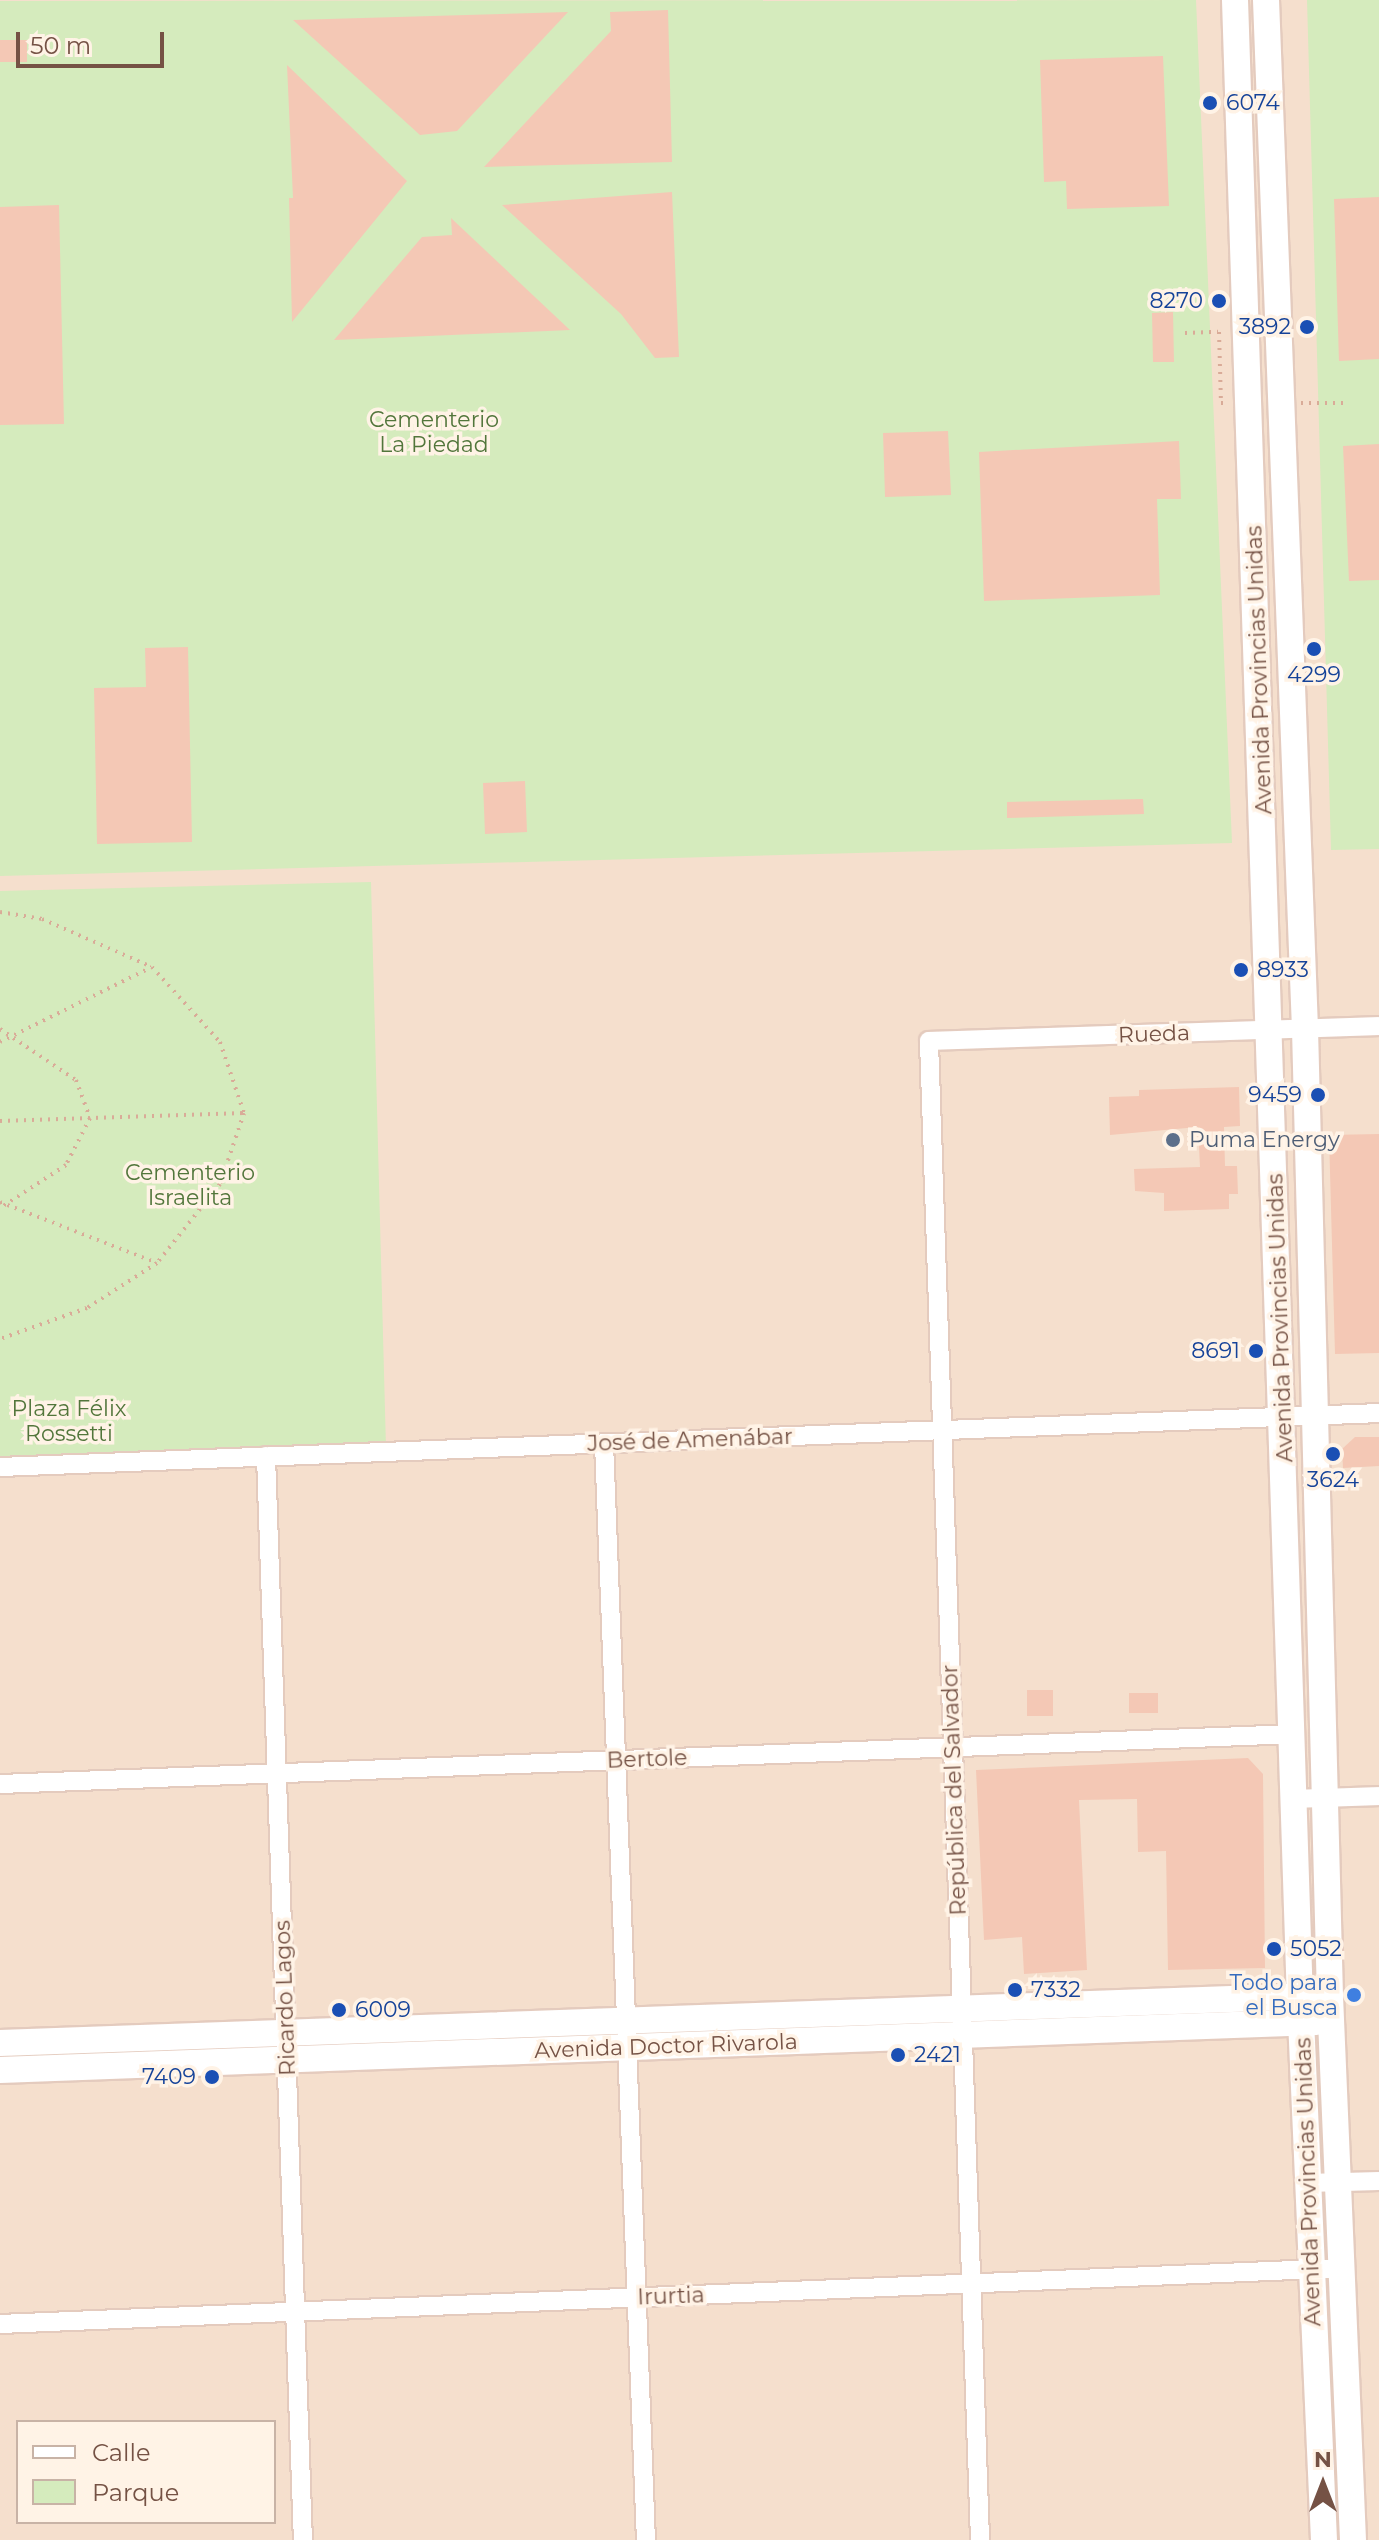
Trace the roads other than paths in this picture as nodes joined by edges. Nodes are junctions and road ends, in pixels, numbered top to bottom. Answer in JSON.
{"nodes":[{"id":1,"x":1235,"y":0,"type":"edge"},
{"id":2,"x":1266,"y":0,"type":"edge"},
{"id":3,"x":1379,"y":1026,"type":"edge"},
{"id":4,"x":1305,"y":1029,"type":"junction"},
{"id":5,"x":1272,"y":1030,"type":"junction"},
{"id":6,"x":929,"y":1041,"type":"joint"},
{"id":7,"x":1379,"y":1413,"type":"edge"},
{"id":8,"x":1315,"y":1415,"type":"junction"},
{"id":9,"x":1283,"y":1416,"type":"junction"},
{"id":10,"x":942,"y":1430,"type":"junction"},
{"id":11,"x":604,"y":1443,"type":"junction"},
{"id":12,"x":266,"y":1456,"type":"junction"},
{"id":13,"x":0,"y":1467,"type":"edge"},
{"id":14,"x":1294,"y":1734,"type":"junction"},
{"id":15,"x":953,"y":1747,"type":"junction"},
{"id":16,"x":616,"y":1760,"type":"junction"},
{"id":17,"x":279,"y":1773,"type":"junction"},
{"id":18,"x":0,"y":1784,"type":"edge"},
{"id":19,"x":1379,"y":1796,"type":"edge"},
{"id":20,"x":1325,"y":1798,"type":"junction"},
{"id":21,"x":1294,"y":1799,"type":"junction"},
{"id":22,"x":962,"y":2009,"type":"junction"},
{"id":23,"x":1331,"y":2009,"type":"junction"},
{"id":24,"x":1301,"y":2010,"type":"junction"},
{"id":25,"x":626,"y":2020,"type":"junction"},
{"id":26,"x":286,"y":2033,"type":"junction"},
{"id":27,"x":963,"y":2035,"type":"junction"},
{"id":28,"x":0,"y":2043,"type":"edge"},
{"id":29,"x":627,"y":2047,"type":"junction"},
{"id":30,"x":287,"y":2059,"type":"junction"},
{"id":31,"x":0,"y":2070,"type":"edge"},
{"id":32,"x":1379,"y":2181,"type":"edge"},
{"id":33,"x":1338,"y":2182,"type":"junction"},
{"id":34,"x":1308,"y":2183,"type":"junction"},
{"id":35,"x":1342,"y":2268,"type":"junction"},
{"id":36,"x":1312,"y":2269,"type":"junction"},
{"id":37,"x":971,"y":2283,"type":"junction"},
{"id":38,"x":637,"y":2297,"type":"junction"},
{"id":39,"x":296,"y":2312,"type":"junction"},
{"id":40,"x":0,"y":2324,"type":"edge"},
{"id":41,"x":303,"y":2540,"type":"edge"},
{"id":42,"x":646,"y":2540,"type":"edge"},
{"id":43,"x":980,"y":2540,"type":"edge"},
{"id":44,"x":1324,"y":2540,"type":"edge"},
{"id":45,"x":1353,"y":2540,"type":"edge"}],
"edges":[{"from":1,"to":5,"type":"main road","name":"Avenida Provincias Unidas"},
{"from":2,"to":4,"type":"main road","name":"Avenida Provincias Unidas"},
{"from":3,"to":4,"type":"street","name":"Rueda"},
{"from":4,"to":5,"type":"street","name":"Rueda"},
{"from":4,"to":8,"type":"main road","name":"Avenida Provincias Unidas"},
{"from":5,"to":6,"type":"street","name":"Rueda"},
{"from":5,"to":9,"type":"main road","name":"Avenida Provincias Unidas"},
{"from":6,"to":10,"type":"street","name":"República del Salvador"},
{"from":7,"to":8,"type":"street","name":"José de Amenábar"},
{"from":8,"to":9,"type":"street","name":"José de Amenábar"},
{"from":8,"to":20,"type":"main road","name":"Avenida Provincias Unidas"},
{"from":9,"to":10,"type":"street","name":"José de Amenábar"},
{"from":9,"to":14,"type":"main road","name":"Avenida Provincias Unidas"},
{"from":10,"to":11,"type":"street","name":"José de Amenábar"},
{"from":10,"to":15,"type":"street","name":"República del Salvador"},
{"from":11,"to":12,"type":"street","name":"José de Amenábar"},
{"from":11,"to":16,"type":"street"},
{"from":12,"to":13,"type":"street","name":"José de Amenábar"},
{"from":12,"to":17,"type":"street","name":"Ricardo Lagos"},
{"from":14,"to":15,"type":"street","name":"Bertole"},
{"from":14,"to":21,"type":"main road","name":"Avenida Provincias Unidas"},
{"from":15,"to":16,"type":"street","name":"Bertole"},
{"from":15,"to":22,"type":"street","name":"República del Salvador"},
{"from":16,"to":17,"type":"street","name":"Bertole"},
{"from":16,"to":25,"type":"street"},
{"from":17,"to":18,"type":"street","name":"Bertole"},
{"from":17,"to":26,"type":"street","name":"Ricardo Lagos"},
{"from":19,"to":20,"type":"street"},
{"from":20,"to":21,"type":"street"},
{"from":20,"to":23,"type":"main road","name":"Avenida Provincias Unidas"},
{"from":21,"to":24,"type":"main road","name":"Avenida Provincias Unidas"},
{"from":22,"to":24,"type":"main road","name":"Avenida Doctor Rivarola"},
{"from":22,"to":25,"type":"main road","name":"Avenida Doctor Rivarola"},
{"from":22,"to":27,"type":"street","name":"República del Salvador"},
{"from":23,"to":24,"type":"main road","name":"Avenida Doctor Rivarola"},
{"from":23,"to":33,"type":"main road","name":"Avenida Provincias Unidas"},
{"from":24,"to":27,"type":"main road","name":"Avenida Doctor Rivarola"},
{"from":24,"to":34,"type":"main road","name":"Avenida Provincias Unidas"},
{"from":25,"to":26,"type":"main road","name":"Avenida Doctor Rivarola"},
{"from":25,"to":29,"type":"street"},
{"from":26,"to":28,"type":"main road","name":"Avenida Doctor Rivarola"},
{"from":26,"to":30,"type":"street","name":"Ricardo Lagos"},
{"from":27,"to":29,"type":"main road","name":"Avenida Doctor Rivarola"},
{"from":27,"to":37,"type":"street","name":"República del Salvador"},
{"from":29,"to":30,"type":"main road","name":"Avenida Doctor Rivarola"},
{"from":29,"to":38,"type":"street"},
{"from":30,"to":31,"type":"main road","name":"Avenida Doctor Rivarola"},
{"from":30,"to":39,"type":"street","name":"Ricardo Lagos"},
{"from":32,"to":33,"type":"street"},
{"from":33,"to":34,"type":"street"},
{"from":33,"to":35,"type":"main road","name":"Avenida Provincias Unidas"},
{"from":34,"to":36,"type":"main road","name":"Avenida Provincias Unidas"},
{"from":35,"to":36,"type":"street","name":"Irurtia"},
{"from":35,"to":45,"type":"main road","name":"Avenida Provincias Unidas"},
{"from":36,"to":37,"type":"street","name":"Irurtia"},
{"from":36,"to":44,"type":"main road","name":"Avenida Provincias Unidas"},
{"from":37,"to":38,"type":"street","name":"Irurtia"},
{"from":37,"to":43,"type":"street","name":"República del Salvador"},
{"from":38,"to":39,"type":"street","name":"Irurtia"},
{"from":38,"to":42,"type":"street"},
{"from":39,"to":40,"type":"street","name":"Irurtia"},
{"from":39,"to":41,"type":"street","name":"Ricardo Lagos"}]}
